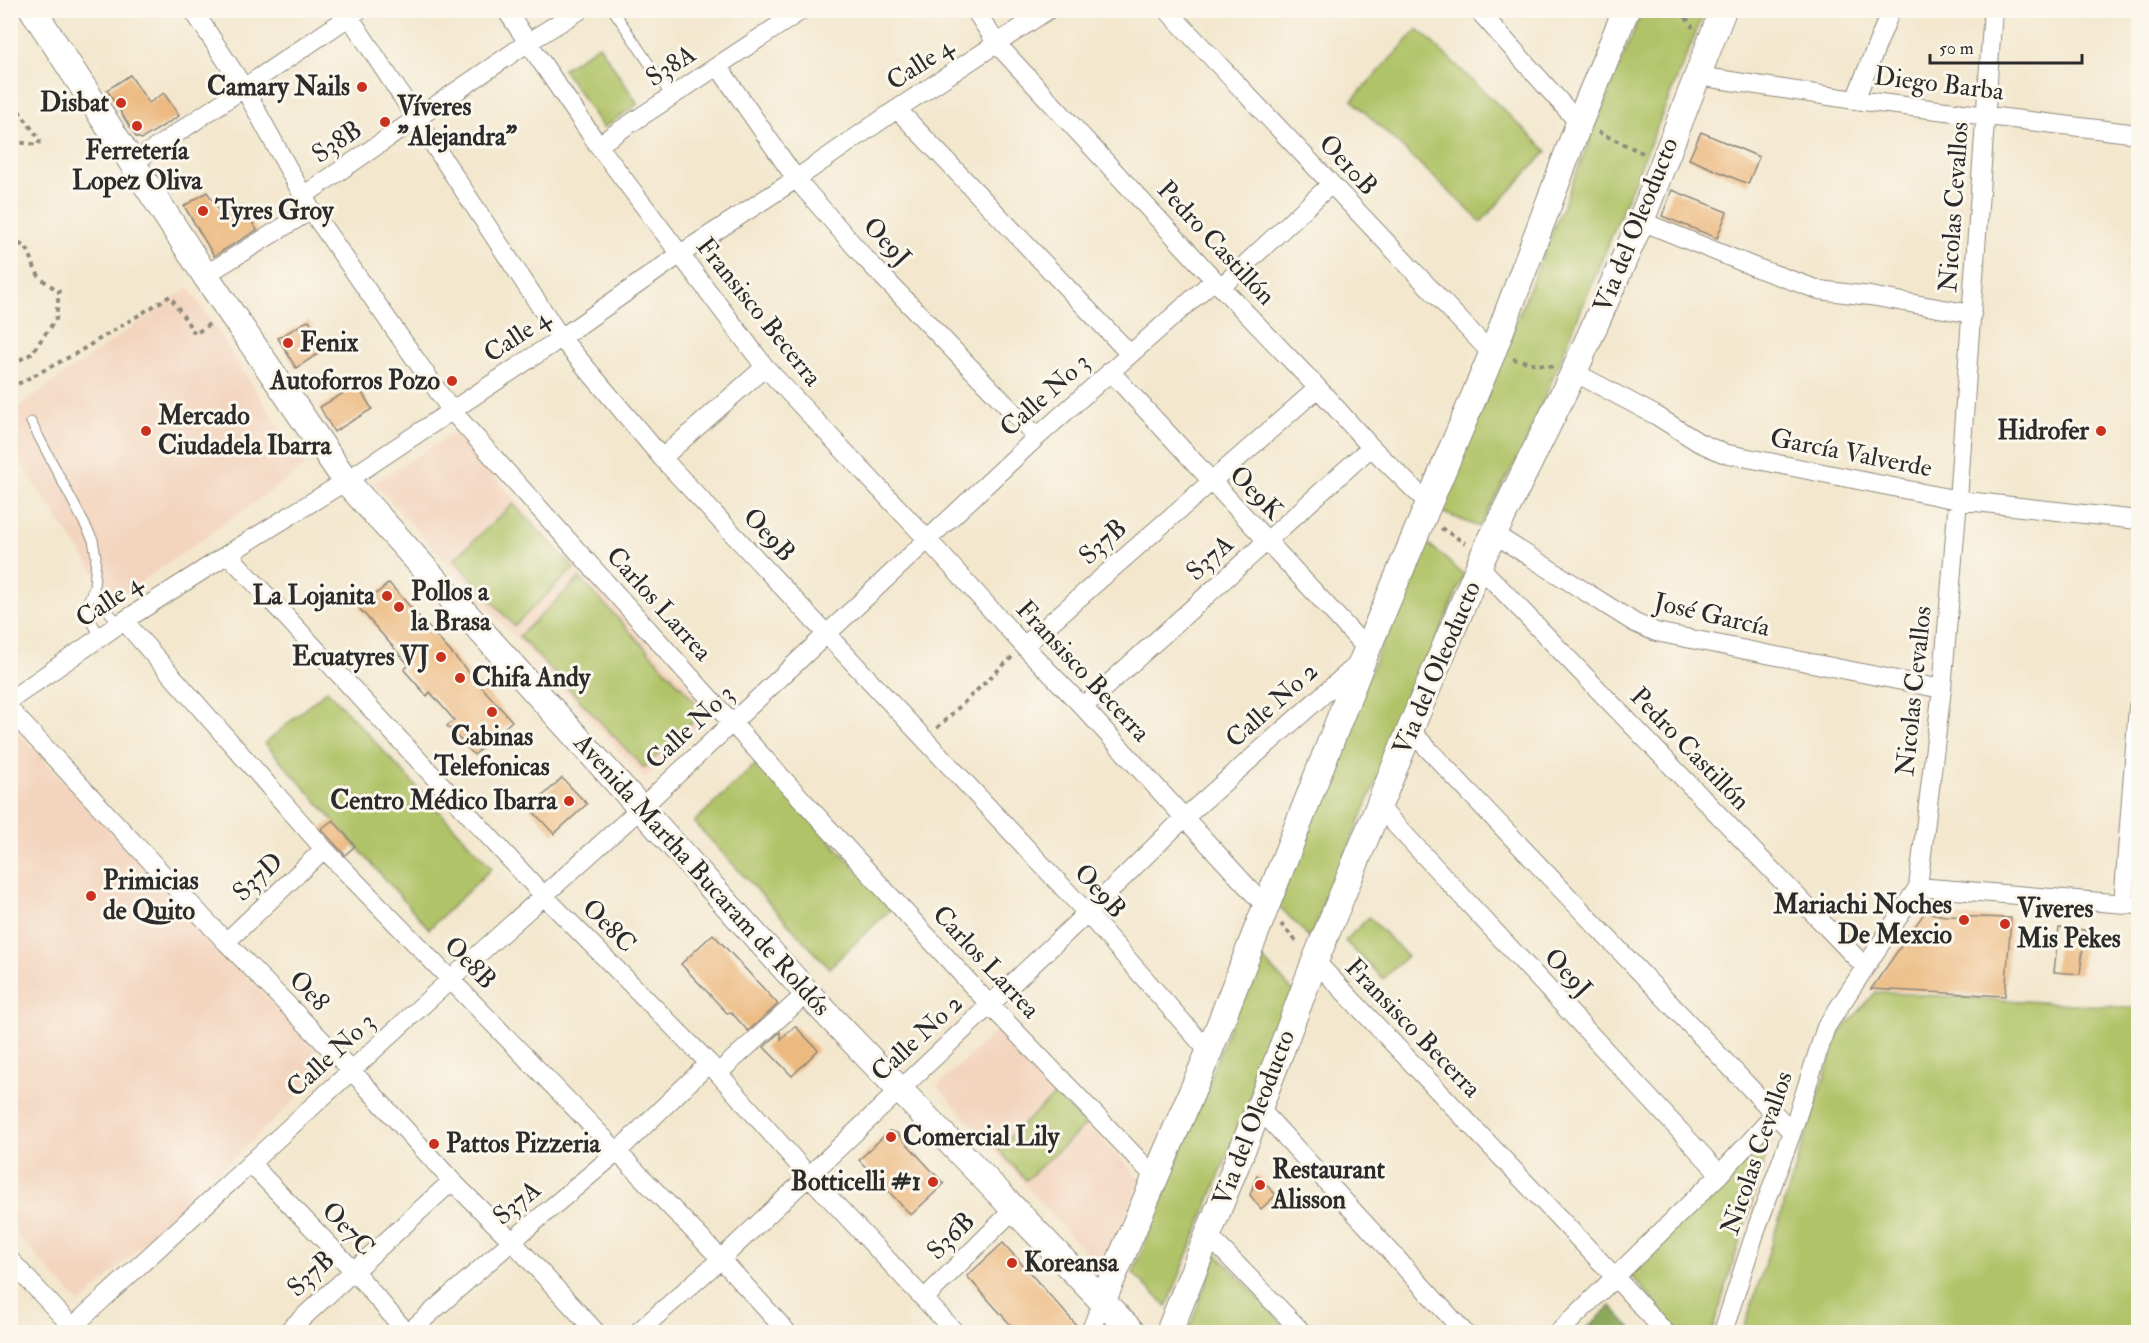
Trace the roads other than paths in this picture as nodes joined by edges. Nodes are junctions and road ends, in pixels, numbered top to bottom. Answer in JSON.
{"nodes":[{"id":1,"x":33,"y":10,"type":"edge"},
{"id":2,"x":193,"y":10,"type":"edge"},
{"id":3,"x":506,"y":10,"type":"edge"},
{"id":4,"x":580,"y":10,"type":"edge"},
{"id":5,"x":613,"y":10,"type":"edge"},
{"id":6,"x":801,"y":10,"type":"edge"},
{"id":7,"x":975,"y":10,"type":"edge"},
{"id":8,"x":1048,"y":10,"type":"edge"},
{"id":9,"x":1167,"y":10,"type":"edge"},
{"id":10,"x":1478,"y":10,"type":"edge"},
{"id":11,"x":1626,"y":10,"type":"edge"},
{"id":12,"x":1723,"y":10,"type":"edge"},
{"id":13,"x":1891,"y":10,"type":"edge"},
{"id":14,"x":1993,"y":10,"type":"edge"},
{"id":15,"x":351,"y":13,"type":"edge"},
{"id":16,"x":527,"y":44,"type":"junction"},
{"id":17,"x":998,"y":44,"type":"junction"},
{"id":18,"x":718,"y":66,"type":"junction"},
{"id":19,"x":1698,"y":76,"type":"junction"},
{"id":20,"x":244,"y":88,"type":"junction"},
{"id":21,"x":671,"y":96,"type":"junction"},
{"id":22,"x":1855,"y":100,"type":"junction"},
{"id":23,"x":897,"y":109,"type":"junction"},
{"id":24,"x":1985,"y":114,"type":"junction"},
{"id":25,"x":417,"y":118,"type":"junction"},
{"id":26,"x":1579,"y":123,"type":"junction"},
{"id":27,"x":2139,"y":134,"type":"edge"},
{"id":28,"x":598,"y":145,"type":"junction"},
{"id":29,"x":133,"y":163,"type":"junction"},
{"id":30,"x":796,"y":179,"type":"junction"},
{"id":31,"x":1331,"y":184,"type":"junction"},
{"id":32,"x":307,"y":203,"type":"junction"},
{"id":33,"x":1641,"y":220,"type":"junction"},
{"id":34,"x":679,"y":255,"type":"junction"},
{"id":35,"x":205,"y":276,"type":"junction"},
{"id":36,"x":1217,"y":284,"type":"junction"},
{"id":37,"x":1972,"y":314,"type":"junction"},
{"id":38,"x":561,"y":338,"type":"junction"},
{"id":39,"x":1130,"y":354,"type":"junction"},
{"id":40,"x":1492,"y":354,"type":"junction"},
{"id":41,"x":765,"y":367,"type":"junction"},
{"id":42,"x":1110,"y":371,"type":"junction"},
{"id":43,"x":1574,"y":372,"type":"junction"},
{"id":44,"x":1318,"y":388,"type":"junction"},
{"id":45,"x":451,"y":410,"type":"junction"},
{"id":46,"x":31,"y":422,"type":"dead end"},
{"id":47,"x":1037,"y":436,"type":"junction"},
{"id":48,"x":1371,"y":447,"type":"junction"},
{"id":49,"x":662,"y":458,"type":"junction"},
{"id":50,"x":346,"y":481,"type":"junction"},
{"id":51,"x":1210,"y":482,"type":"junction"},
{"id":52,"x":1958,"y":500,"type":"junction"},
{"id":53,"x":1426,"y":511,"type":"junction"},
{"id":54,"x":2139,"y":520,"type":"edge"},
{"id":55,"x":927,"y":539,"type":"junction"},
{"id":56,"x":1267,"y":541,"type":"junction"},
{"id":57,"x":1486,"y":552,"type":"junction"},
{"id":58,"x":228,"y":554,"type":"junction"},
{"id":59,"x":94,"y":588,"type":"junction"},
{"id":60,"x":122,"y":622,"type":"junction"},
{"id":61,"x":827,"y":634,"type":"junction"},
{"id":62,"x":101,"y":637,"type":"junction"},
{"id":63,"x":1024,"y":646,"type":"junction"},
{"id":64,"x":1365,"y":654,"type":"junction"},
{"id":65,"x":1942,"y":689,"type":"junction"},
{"id":66,"x":10,"y":700,"type":"edge"},
{"id":67,"x":1083,"y":706,"type":"junction"},
{"id":68,"x":2139,"y":707,"type":"edge"},
{"id":69,"x":10,"y":710,"type":"edge"},
{"id":70,"x":731,"y":722,"type":"junction"},
{"id":71,"x":1410,"y":730,"type":"junction"},
{"id":72,"x":1380,"y":808,"type":"junction"},
{"id":73,"x":640,"y":809,"type":"junction"},
{"id":74,"x":1184,"y":818,"type":"junction"},
{"id":75,"x":324,"y":849,"type":"junction"},
{"id":76,"x":1918,"y":887,"type":"junction"},
{"id":77,"x":544,"y":896,"type":"junction"},
{"id":78,"x":2131,"y":905,"type":"edge"},
{"id":79,"x":1266,"y":907,"type":"junction"},
{"id":80,"x":1087,"y":913,"type":"junction"},
{"id":81,"x":226,"y":942,"type":"junction"},
{"id":82,"x":1315,"y":961,"type":"junction"},
{"id":83,"x":1864,"y":967,"type":"junction"},
{"id":84,"x":451,"y":979,"type":"junction"},
{"id":85,"x":807,"y":993,"type":"junction"},
{"id":86,"x":990,"y":1005,"type":"junction"},
{"id":87,"x":1209,"y":1053,"type":"junction"},
{"id":88,"x":714,"y":1068,"type":"junction"},
{"id":89,"x":352,"y":1071,"type":"junction"},
{"id":90,"x":899,"y":1090,"type":"junction"},
{"id":91,"x":1259,"y":1108,"type":"junction"},
{"id":92,"x":1775,"y":1114,"type":"junction"},
{"id":93,"x":1792,"y":1132,"type":"junction"},
{"id":94,"x":616,"y":1153,"type":"junction"},
{"id":95,"x":250,"y":1163,"type":"junction"},
{"id":96,"x":1720,"y":1174,"type":"junction"},
{"id":97,"x":808,"y":1175,"type":"junction"},
{"id":98,"x":1155,"y":1177,"type":"junction"},
{"id":99,"x":452,"y":1181,"type":"junction"},
{"id":100,"x":1014,"y":1209,"type":"junction"},
{"id":101,"x":1208,"y":1235,"type":"junction"},
{"id":102,"x":512,"y":1241,"type":"junction"},
{"id":103,"x":721,"y":1259,"type":"junction"},
{"id":104,"x":10,"y":1260,"type":"edge"},
{"id":105,"x":353,"y":1270,"type":"junction"},
{"id":106,"x":1615,"y":1277,"type":"junction"},
{"id":107,"x":924,"y":1299,"type":"junction"},
{"id":108,"x":1103,"y":1300,"type":"junction"},
{"id":109,"x":72,"y":1331,"type":"edge"},
{"id":110,"x":286,"y":1332,"type":"edge"},
{"id":111,"x":408,"y":1332,"type":"edge"},
{"id":112,"x":596,"y":1332,"type":"edge"},
{"id":113,"x":638,"y":1332,"type":"edge"},
{"id":114,"x":787,"y":1332,"type":"edge"},
{"id":115,"x":955,"y":1332,"type":"edge"},
{"id":116,"x":1090,"y":1332,"type":"edge"},
{"id":117,"x":1131,"y":1332,"type":"edge"},
{"id":118,"x":1169,"y":1332,"type":"edge"},
{"id":119,"x":1302,"y":1332,"type":"edge"},
{"id":120,"x":1464,"y":1332,"type":"edge"},
{"id":121,"x":1559,"y":1332,"type":"edge"},
{"id":122,"x":1665,"y":1332,"type":"edge"},
{"id":123,"x":1723,"y":1332,"type":"edge"}],
"edges":[{"from":1,"to":29,"type":"street","name":"Avenida Martha Bucaram de Roldós"},
{"from":2,"to":20,"type":"street","name":"Carlos Larrea"},
{"from":3,"to":16,"type":"street","name":"Fransisco Becerra"},
{"from":4,"to":16,"type":"street","name":"S38B"},
{"from":5,"to":21,"type":"lane"},
{"from":6,"to":18,"type":"street","name":"S38A"},
{"from":7,"to":17,"type":"street","name":"Pedro Castillón"},
{"from":8,"to":17,"type":"street","name":"Calle 4"},
{"from":9,"to":31,"type":"street","name":"Oe10B"},
{"from":10,"to":26,"type":"street"},
{"from":11,"to":26,"type":"street"},
{"from":12,"to":19,"type":"street","name":"Via del Oleoducto"},
{"from":13,"to":22,"type":"street"},
{"from":14,"to":24,"type":"street","name":"Nicolas Cevallos"},
{"from":15,"to":20,"type":"street"},
{"from":15,"to":25,"type":"street","name":"Oe9B"},
{"from":16,"to":25,"type":"street","name":"S38B"},
{"from":16,"to":28,"type":"street","name":"Fransisco Becerra"},
{"from":17,"to":23,"type":"street","name":"Calle 4"},
{"from":17,"to":36,"type":"street","name":"Pedro Castillón"},
{"from":18,"to":21,"type":"street","name":"S38A"},
{"from":18,"to":30,"type":"street","name":"Oe9J"},
{"from":19,"to":22,"type":"street","name":"Diego Barba"},
{"from":19,"to":33,"type":"street","name":"Via del Oleoducto"},
{"from":20,"to":29,"type":"street"},
{"from":20,"to":32,"type":"street","name":"Carlos Larrea"},
{"from":21,"to":28,"type":"street","name":"S38A"},
{"from":22,"to":24,"type":"street","name":"Diego Barba"},
{"from":23,"to":30,"type":"street","name":"Calle 4"},
{"from":23,"to":39,"type":"street"},
{"from":24,"to":27,"type":"street","name":"Diego Barba"},
{"from":24,"to":37,"type":"street","name":"Nicolas Cevallos"},
{"from":25,"to":32,"type":"street","name":"S38B"},
{"from":25,"to":38,"type":"street","name":"Oe9B"},
{"from":26,"to":40,"type":"street"},
{"from":28,"to":34,"type":"street","name":"Fransisco Becerra"},
{"from":29,"to":35,"type":"street","name":"Avenida Martha Bucaram de Roldós"},
{"from":30,"to":34,"type":"street","name":"Calle 4"},
{"from":30,"to":47,"type":"street","name":"Oe9J"},
{"from":31,"to":36,"type":"street","name":"Calle No 3"},
{"from":31,"to":40,"type":"street","name":"Oe10B"},
{"from":32,"to":35,"type":"street","name":"S38B"},
{"from":32,"to":45,"type":"street","name":"Carlos Larrea"},
{"from":33,"to":37,"type":"street"},
{"from":33,"to":43,"type":"street","name":"Via del Oleoducto"},
{"from":34,"to":38,"type":"street","name":"Calle 4"},
{"from":34,"to":41,"type":"street","name":"Fransisco Becerra"},
{"from":35,"to":50,"type":"street","name":"Avenida Martha Bucaram de Roldós"},
{"from":36,"to":39,"type":"street","name":"Calle No 3"},
{"from":36,"to":44,"type":"street","name":"Pedro Castillón"},
{"from":37,"to":52,"type":"street","name":"Nicolas Cevallos"},
{"from":38,"to":45,"type":"street","name":"Calle 4"},
{"from":38,"to":49,"type":"street","name":"Oe9B"},
{"from":39,"to":42,"type":"street","name":"Calle No 3"},
{"from":40,"to":53,"type":"street"},
{"from":41,"to":49,"type":"street"},
{"from":41,"to":55,"type":"street","name":"Fransisco Becerra"},
{"from":42,"to":47,"type":"street","name":"Calle No 3"},
{"from":42,"to":51,"type":"street","name":"Oe9K"},
{"from":43,"to":52,"type":"street","name":"García Valverde"},
{"from":43,"to":57,"type":"street","name":"Via del Oleoducto"},
{"from":44,"to":48,"type":"street","name":"Pedro Castillón"},
{"from":44,"to":51,"type":"street","name":"S37B"},
{"from":45,"to":50,"type":"street","name":"Calle 4"},
{"from":45,"to":70,"type":"street","name":"Carlos Larrea"},
{"from":46,"to":59,"type":"lane"},
{"from":47,"to":55,"type":"street","name":"Calle No 3"},
{"from":48,"to":53,"type":"street","name":"Pedro Castillón"},
{"from":48,"to":56,"type":"street","name":"S37A"},
{"from":49,"to":61,"type":"street","name":"Oe9B"},
{"from":50,"to":58,"type":"street","name":"Calle 4"},
{"from":50,"to":73,"type":"street","name":"Avenida Martha Bucaram de Roldós"},
{"from":51,"to":56,"type":"street","name":"Oe9K"},
{"from":51,"to":63,"type":"street","name":"S37B"},
{"from":52,"to":54,"type":"street","name":"García Valverde"},
{"from":52,"to":65,"type":"street","name":"Nicolas Cevallos"},
{"from":53,"to":64,"type":"street"},
{"from":55,"to":61,"type":"street","name":"Calle No 3"},
{"from":55,"to":63,"type":"street","name":"Fransisco Becerra"},
{"from":56,"to":64,"type":"street","name":"Oe9K"},
{"from":56,"to":67,"type":"street","name":"S37A"},
{"from":57,"to":65,"type":"street","name":"José García"},
{"from":57,"to":71,"type":"street","name":"Via del Oleoducto"},
{"from":57,"to":83,"type":"street","name":"Pedro Castillón"},
{"from":58,"to":60,"type":"street","name":"Calle 4"},
{"from":58,"to":77,"type":"street","name":"Oe8C"},
{"from":59,"to":60,"type":"lane"},
{"from":59,"to":62,"type":"lane"},
{"from":60,"to":62,"type":"street","name":"Calle 4"},
{"from":60,"to":75,"type":"street","name":"Oe8B"},
{"from":61,"to":70,"type":"street","name":"Calle No 3"},
{"from":61,"to":80,"type":"street","name":"Oe9B"},
{"from":62,"to":66,"type":"street","name":"Calle 4"},
{"from":63,"to":67,"type":"street","name":"Fransisco Becerra"},
{"from":64,"to":74,"type":"street","name":"Calle No 2"},
{"from":64,"to":79,"type":"street"},
{"from":65,"to":76,"type":"street","name":"Nicolas Cevallos"},
{"from":67,"to":74,"type":"street","name":"Fransisco Becerra"},
{"from":68,"to":78,"type":"street"},
{"from":69,"to":81,"type":"street","name":"Oe8"},
{"from":70,"to":73,"type":"street","name":"Calle No 3"},
{"from":70,"to":86,"type":"street","name":"Carlos Larrea"},
{"from":71,"to":72,"type":"street","name":"Via del Oleoducto"},
{"from":71,"to":92,"type":"street"},
{"from":72,"to":82,"type":"street","name":"Via del Oleoducto"},
{"from":72,"to":96,"type":"street","name":"Oe9J"},
{"from":73,"to":77,"type":"street","name":"Calle No 3"},
{"from":73,"to":85,"type":"street","name":"Avenida Martha Bucaram de Roldós"},
{"from":74,"to":79,"type":"street","name":"Fransisco Becerra"},
{"from":74,"to":80,"type":"street","name":"Calle No 2"},
{"from":75,"to":81,"type":"street","name":"S37D"},
{"from":75,"to":84,"type":"street","name":"Oe8B"},
{"from":76,"to":78,"type":"street"},
{"from":76,"to":83,"type":"street","name":"Nicolas Cevallos"},
{"from":77,"to":84,"type":"street","name":"Calle No 3"},
{"from":77,"to":88,"type":"street","name":"Oe8C"},
{"from":79,"to":87,"type":"street"},
{"from":80,"to":86,"type":"street","name":"Calle No 2"},
{"from":80,"to":87,"type":"street","name":"Oe9B"},
{"from":81,"to":89,"type":"street","name":"Oe8"},
{"from":82,"to":91,"type":"street","name":"Via del Oleoducto"},
{"from":82,"to":106,"type":"street","name":"Fransisco Becerra"},
{"from":83,"to":93,"type":"street","name":"Nicolas Cevallos"},
{"from":84,"to":89,"type":"street","name":"Calle No 3"},
{"from":84,"to":94,"type":"street","name":"Oe8B"},
{"from":85,"to":88,"type":"street","name":"S37A"},
{"from":85,"to":90,"type":"street","name":"Avenida Martha Bucaram de Roldós"},
{"from":86,"to":90,"type":"street","name":"Calle No 2"},
{"from":86,"to":98,"type":"street","name":"Carlos Larrea"},
{"from":87,"to":98,"type":"street"},
{"from":88,"to":94,"type":"street","name":"S37A"},
{"from":88,"to":97,"type":"street","name":"Oe8C"},
{"from":89,"to":95,"type":"street","name":"Calle No 3"},
{"from":89,"to":99,"type":"street","name":"Oe8"},
{"from":90,"to":97,"type":"street","name":"Calle No 2"},
{"from":90,"to":100,"type":"street","name":"Avenida Martha Bucaram de Roldós"},
{"from":91,"to":101,"type":"street","name":"Via del Oleoducto"},
{"from":91,"to":120,"type":"street"},
{"from":92,"to":93,"type":"street"},
{"from":92,"to":96,"type":"street"},
{"from":93,"to":123,"type":"street","name":"Nicolas Cevallos"},
{"from":94,"to":102,"type":"street","name":"S37A"},
{"from":94,"to":103,"type":"street","name":"Oe8B"},
{"from":95,"to":105,"type":"street","name":"Oe7C"},
{"from":95,"to":109,"type":"street","name":"Calle No 3"},
{"from":96,"to":106,"type":"street"},
{"from":97,"to":103,"type":"street","name":"Calle No 2"},
{"from":97,"to":107,"type":"street","name":"Oe8C"},
{"from":98,"to":108,"type":"street"},
{"from":99,"to":102,"type":"street","name":"Oe8"},
{"from":99,"to":105,"type":"street","name":"S37B"},
{"from":100,"to":107,"type":"street","name":"S36B"},
{"from":100,"to":108,"type":"street","name":"Avenida Martha Bucaram de Roldós"},
{"from":101,"to":118,"type":"street","name":"Via del Oleoducto"},
{"from":101,"to":119,"type":"street"},
{"from":102,"to":111,"type":"street","name":"S37A"},
{"from":102,"to":112,"type":"street","name":"Oe8"},
{"from":103,"to":113,"type":"street","name":"Calle No 2"},
{"from":103,"to":114,"type":"street","name":"Oe8B"},
{"from":104,"to":109,"type":"street"},
{"from":105,"to":110,"type":"street","name":"S37B"},
{"from":105,"to":111,"type":"street","name":"Oe7C"},
{"from":106,"to":121,"type":"street"},
{"from":106,"to":122,"type":"street","name":"Fransisco Becerra"},
{"from":107,"to":115,"type":"street","name":"Oe8C"},
{"from":108,"to":116,"type":"street"},
{"from":108,"to":117,"type":"street","name":"Avenida Martha Bucaram de Roldós"}]}
